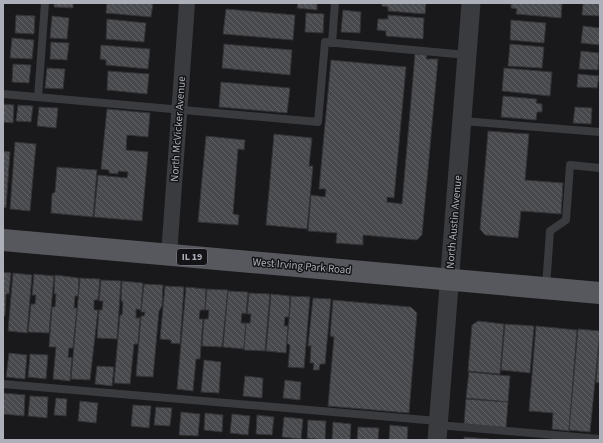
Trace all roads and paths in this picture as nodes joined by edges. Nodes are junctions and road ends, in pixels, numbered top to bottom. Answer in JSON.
{"nodes":[{"id":1,"x":45,"y":3,"type":"edge"},
{"id":2,"x":187,"y":3,"type":"edge"},
{"id":3,"x":335,"y":3,"type":"edge"},
{"id":4,"x":471,"y":3,"type":"edge"},
{"id":5,"x":332,"y":43,"type":"junction"},
{"id":6,"x":467,"y":55,"type":"junction"},
{"id":7,"x":3,"y":94,"type":"edge"},
{"id":8,"x":38,"y":97,"type":"junction"},
{"id":9,"x":179,"y":110,"type":"junction"},
{"id":10,"x":462,"y":121,"type":"junction"},
{"id":11,"x":600,"y":132,"type":"edge"},
{"id":12,"x":600,"y":168,"type":"edge"},
{"id":13,"x":3,"y":240,"type":"edge"},
{"id":14,"x":169,"y":255,"type":"junction"},
{"id":15,"x":450,"y":279,"type":"junction"},
{"id":16,"x":546,"y":288,"type":"junction"},
{"id":17,"x":600,"y":292,"type":"edge"},
{"id":18,"x":3,"y":384,"type":"edge"},
{"id":19,"x":438,"y":429,"type":"edge"},
{"id":20,"x":600,"y":439,"type":"edge"}],
"edges":[{"from":1,"to":8,"type":"lane"},
{"from":2,"to":9,"type":"street","name":"North McVicker Avenue"},
{"from":3,"to":5,"type":"lane"},
{"from":4,"to":6,"type":"street","name":"North Austin Avenue"},
{"from":5,"to":6,"type":"lane"},
{"from":5,"to":9,"type":"lane"},
{"from":6,"to":10,"type":"street","name":"North Austin Avenue"},
{"from":7,"to":8,"type":"lane"},
{"from":8,"to":9,"type":"lane"},
{"from":9,"to":14,"type":"street","name":"North McVicker Avenue"},
{"from":10,"to":11,"type":"lane"},
{"from":10,"to":15,"type":"street","name":"North Austin Avenue"},
{"from":12,"to":16,"type":"lane"},
{"from":13,"to":14,"type":"main road","name":"West Irving Park Road","number":"IL 19"},
{"from":14,"to":15,"type":"main road","name":"West Irving Park Road","number":"IL 19"},
{"from":15,"to":16,"type":"main road","name":"West Irving Park Road","number":"IL 19"},
{"from":15,"to":19,"type":"street","name":"North Austin Avenue"},
{"from":16,"to":17,"type":"main road","name":"West Irving Park Road","number":"IL 19"},
{"from":18,"to":19,"type":"lane"},
{"from":19,"to":20,"type":"lane"}]}
